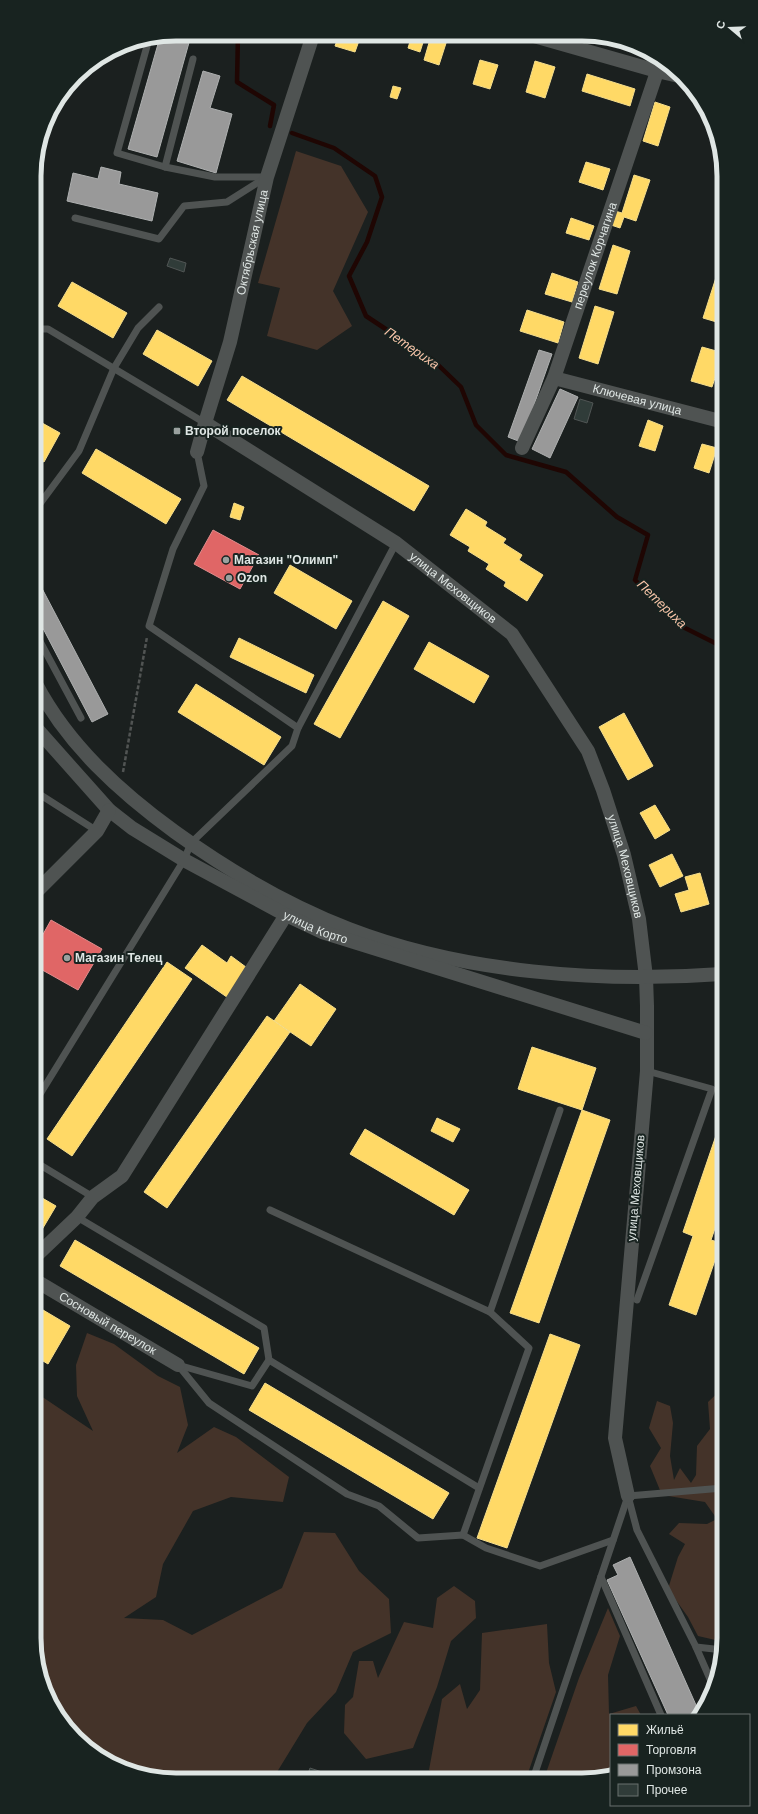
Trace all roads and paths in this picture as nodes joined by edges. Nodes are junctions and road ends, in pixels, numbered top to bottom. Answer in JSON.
{"nodes":[{"id":1,"x":311,"y":41,"type":"edge"},
{"id":2,"x":555,"y":41,"type":"edge"},
{"id":3,"x":147,"y":45,"type":"edge"},
{"id":4,"x":194,"y":59,"type":"dead end"},
{"id":5,"x":659,"y":66,"type":"edge"},
{"id":6,"x":165,"y":167,"type":"junction"},
{"id":7,"x":267,"y":177,"type":"junction"},
{"id":8,"x":75,"y":218,"type":"dead end"},
{"id":9,"x":159,"y":307,"type":"dead end"},
{"id":10,"x":41,"y":329,"type":"edge"},
{"id":11,"x":114,"y":368,"type":"junction"},
{"id":12,"x":554,"y":378,"type":"junction"},
{"id":13,"x":717,"y":418,"type":"edge"},
{"id":14,"x":205,"y":423,"type":"junction"},
{"id":15,"x":522,"y":448,"type":"dead end"},
{"id":16,"x":197,"y":452,"type":"joint"},
{"id":17,"x":41,"y":502,"type":"edge"},
{"id":18,"x":396,"y":543,"type":"junction"},
{"id":19,"x":149,"y":626,"type":"junction"},
{"id":20,"x":41,"y":643,"type":"edge"},
{"id":21,"x":41,"y":694,"type":"edge"},
{"id":22,"x":81,"y":718,"type":"dead end"},
{"id":23,"x":298,"y":728,"type":"junction"},
{"id":24,"x":41,"y":734,"type":"edge"},
{"id":25,"x":120,"y":789,"type":"junction"},
{"id":26,"x":41,"y":795,"type":"edge"},
{"id":27,"x":109,"y":810,"type":"junction"},
{"id":28,"x":97,"y":831,"type":"junction"},
{"id":29,"x":191,"y":843,"type":"junction"},
{"id":30,"x":184,"y":860,"type":"junction"},
{"id":31,"x":41,"y":887,"type":"edge"},
{"id":32,"x":286,"y":915,"type":"junction"},
{"id":33,"x":717,"y":974,"type":"edge"},
{"id":34,"x":646,"y":977,"type":"junction"},
{"id":35,"x":646,"y":1033,"type":"junction"},
{"id":36,"x":647,"y":1071,"type":"junction"},
{"id":37,"x":41,"y":1092,"type":"edge"},
{"id":38,"x":560,"y":1110,"type":"dead end"},
{"id":39,"x":41,"y":1165,"type":"edge"},
{"id":40,"x":93,"y":1197,"type":"junction"},
{"id":41,"x":270,"y":1210,"type":"dead end"},
{"id":42,"x":78,"y":1217,"type":"junction"},
{"id":43,"x":41,"y":1251,"type":"edge"},
{"id":44,"x":41,"y":1284,"type":"edge"},
{"id":45,"x":637,"y":1300,"type":"dead end"},
{"id":46,"x":490,"y":1312,"type":"junction"},
{"id":47,"x":269,"y":1360,"type":"junction"},
{"id":48,"x":178,"y":1365,"type":"junction"},
{"id":49,"x":479,"y":1488,"type":"junction"},
{"id":50,"x":717,"y":1489,"type":"edge"},
{"id":51,"x":628,"y":1496,"type":"junction"},
{"id":52,"x":462,"y":1535,"type":"junction"},
{"id":53,"x":613,"y":1540,"type":"junction"},
{"id":54,"x":601,"y":1577,"type":"junction"},
{"id":55,"x":696,"y":1646,"type":"junction"},
{"id":56,"x":717,"y":1649,"type":"edge"},
{"id":57,"x":710,"y":1679,"type":"edge"},
{"id":58,"x":661,"y":1714,"type":"edge"},
{"id":59,"x":535,"y":1773,"type":"edge"}],
"edges":[{"from":1,"to":7,"type":"street","name":"Октябрьская улица"},
{"from":2,"to":5,"type":"street"},
{"from":3,"to":6,"type":"lane"},
{"from":4,"to":6,"type":"lane"},
{"from":5,"to":12,"type":"street","name":"переулок Корчагина"},
{"from":6,"to":7,"type":"lane"},
{"from":7,"to":8,"type":"lane"},
{"from":7,"to":14,"type":"street","name":"Октябрьская улица"},
{"from":9,"to":11,"type":"lane"},
{"from":10,"to":11,"type":"lane"},
{"from":11,"to":14,"type":"lane"},
{"from":11,"to":17,"type":"lane"},
{"from":12,"to":13,"type":"street","name":"Ключевая улица"},
{"from":12,"to":15,"type":"street","name":"переулок Корчагина"},
{"from":14,"to":16,"type":"street","name":"Октябрьская улица"},
{"from":14,"to":18,"type":"street","name":"улица Меховщиков"},
{"from":16,"to":19,"type":"lane"},
{"from":18,"to":23,"type":"lane"},
{"from":18,"to":34,"type":"street","name":"улица Меховщиков"},
{"from":19,"to":23,"type":"lane"},
{"from":19,"to":25,"type":"path"},
{"from":20,"to":22,"type":"lane"},
{"from":21,"to":25,"type":"street"},
{"from":23,"to":29,"type":"lane"},
{"from":24,"to":27,"type":"street","name":"улица Корто"},
{"from":25,"to":29,"type":"street"},
{"from":26,"to":28,"type":"lane"},
{"from":27,"to":28,"type":"street"},
{"from":27,"to":30,"type":"street","name":"улица Корто"},
{"from":28,"to":31,"type":"street"},
{"from":29,"to":30,"type":"lane"},
{"from":29,"to":34,"type":"street"},
{"from":30,"to":32,"type":"street","name":"улица Корто"},
{"from":30,"to":37,"type":"lane"},
{"from":32,"to":35,"type":"street","name":"улица Корто"},
{"from":32,"to":40,"type":"street"},
{"from":33,"to":34,"type":"street"},
{"from":34,"to":35,"type":"street","name":"улица Меховщиков"},
{"from":35,"to":36,"type":"street","name":"улица Меховщиков"},
{"from":36,"to":45,"type":"lane"},
{"from":36,"to":51,"type":"street","name":"улица Меховщиков"},
{"from":38,"to":46,"type":"lane"},
{"from":39,"to":40,"type":"lane"},
{"from":40,"to":42,"type":"street"},
{"from":41,"to":46,"type":"lane"},
{"from":42,"to":43,"type":"street"},
{"from":42,"to":47,"type":"lane"},
{"from":44,"to":48,"type":"street","name":"Сосновый переулок"},
{"from":46,"to":49,"type":"lane"},
{"from":47,"to":48,"type":"lane"},
{"from":47,"to":49,"type":"lane"},
{"from":48,"to":52,"type":"lane"},
{"from":49,"to":52,"type":"lane"},
{"from":50,"to":51,"type":"lane"},
{"from":51,"to":53,"type":"lane"},
{"from":51,"to":55,"type":"lane"},
{"from":52,"to":53,"type":"lane"},
{"from":53,"to":54,"type":"lane"},
{"from":54,"to":58,"type":"lane"},
{"from":54,"to":59,"type":"lane"},
{"from":55,"to":56,"type":"lane"},
{"from":55,"to":57,"type":"lane"}]}
